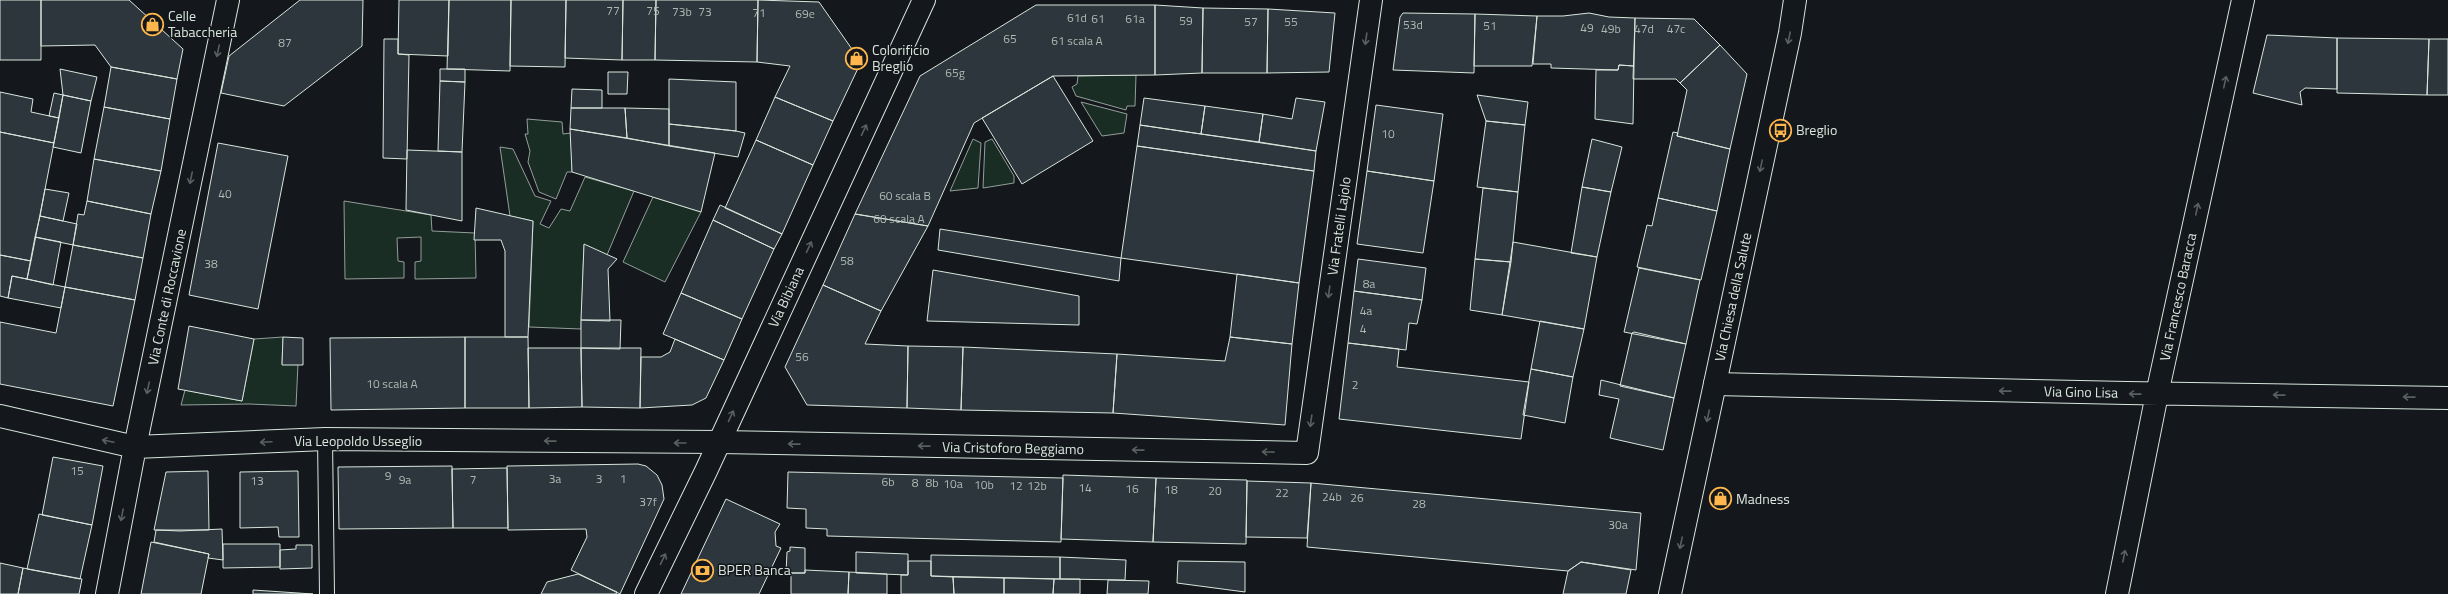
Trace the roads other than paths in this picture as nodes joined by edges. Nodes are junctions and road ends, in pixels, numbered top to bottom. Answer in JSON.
{"nodes":[{"id":1,"x":228,"y":0,"type":"edge"},
{"id":2,"x":924,"y":0,"type":"edge"},
{"id":3,"x":1371,"y":0,"type":"edge"},
{"id":4,"x":1795,"y":0,"type":"edge"},
{"id":5,"x":2243,"y":0,"type":"edge"},
{"id":6,"x":1715,"y":384,"type":"junction"},
{"id":7,"x":2156,"y":394,"type":"junction"},
{"id":8,"x":2448,"y":398,"type":"edge"},
{"id":9,"x":0,"y":416,"type":"edge"},
{"id":10,"x":325,"y":439,"type":"junction"},
{"id":11,"x":719,"y":442,"type":"junction"},
{"id":12,"x":135,"y":447,"type":"junction"},
{"id":13,"x":1307,"y":453,"type":"joint"},
{"id":14,"x":107,"y":594,"type":"edge"},
{"id":15,"x":328,"y":594,"type":"edge"},
{"id":16,"x":646,"y":594,"type":"edge"},
{"id":17,"x":1670,"y":594,"type":"edge"},
{"id":18,"x":2117,"y":594,"type":"edge"}],
"edges":[{"from":1,"to":12,"type":"street","name":"Via Conte di Roccavione","one_way":true},
{"from":11,"to":2,"type":"street","name":"Via Bibiana","one_way":true},
{"from":3,"to":13,"type":"street","name":"Via Fratelli Lajolo","one_way":true},
{"from":4,"to":6,"type":"street","name":"Via Chiesa della Salute","one_way":true},
{"from":7,"to":5,"type":"street","name":"Via Francesco Baracca","one_way":true},
{"from":7,"to":6,"type":"street","name":"Via Gino Lisa","one_way":true},
{"from":6,"to":17,"type":"street","name":"Via Chiesa della Salute","one_way":true},
{"from":8,"to":7,"type":"street","name":"Via Gino Lisa","one_way":true},
{"from":18,"to":7,"type":"street","name":"Via Francesco Baracca","one_way":true},
{"from":12,"to":9,"type":"street","name":"Via Leopoldo Usseglio","one_way":true},
{"from":11,"to":10,"type":"street","name":"Via Leopoldo Usseglio","one_way":true},
{"from":10,"to":12,"type":"street","name":"Via Leopoldo Usseglio","one_way":true},
{"from":10,"to":15,"type":"lane"},
{"from":13,"to":11,"type":"street","name":"Via Cristoforo Beggiamo","one_way":true},
{"from":16,"to":11,"type":"street","name":"Via Bibiana","one_way":true},
{"from":12,"to":14,"type":"street","name":"Via Conte di Roccavione","one_way":true}]}
